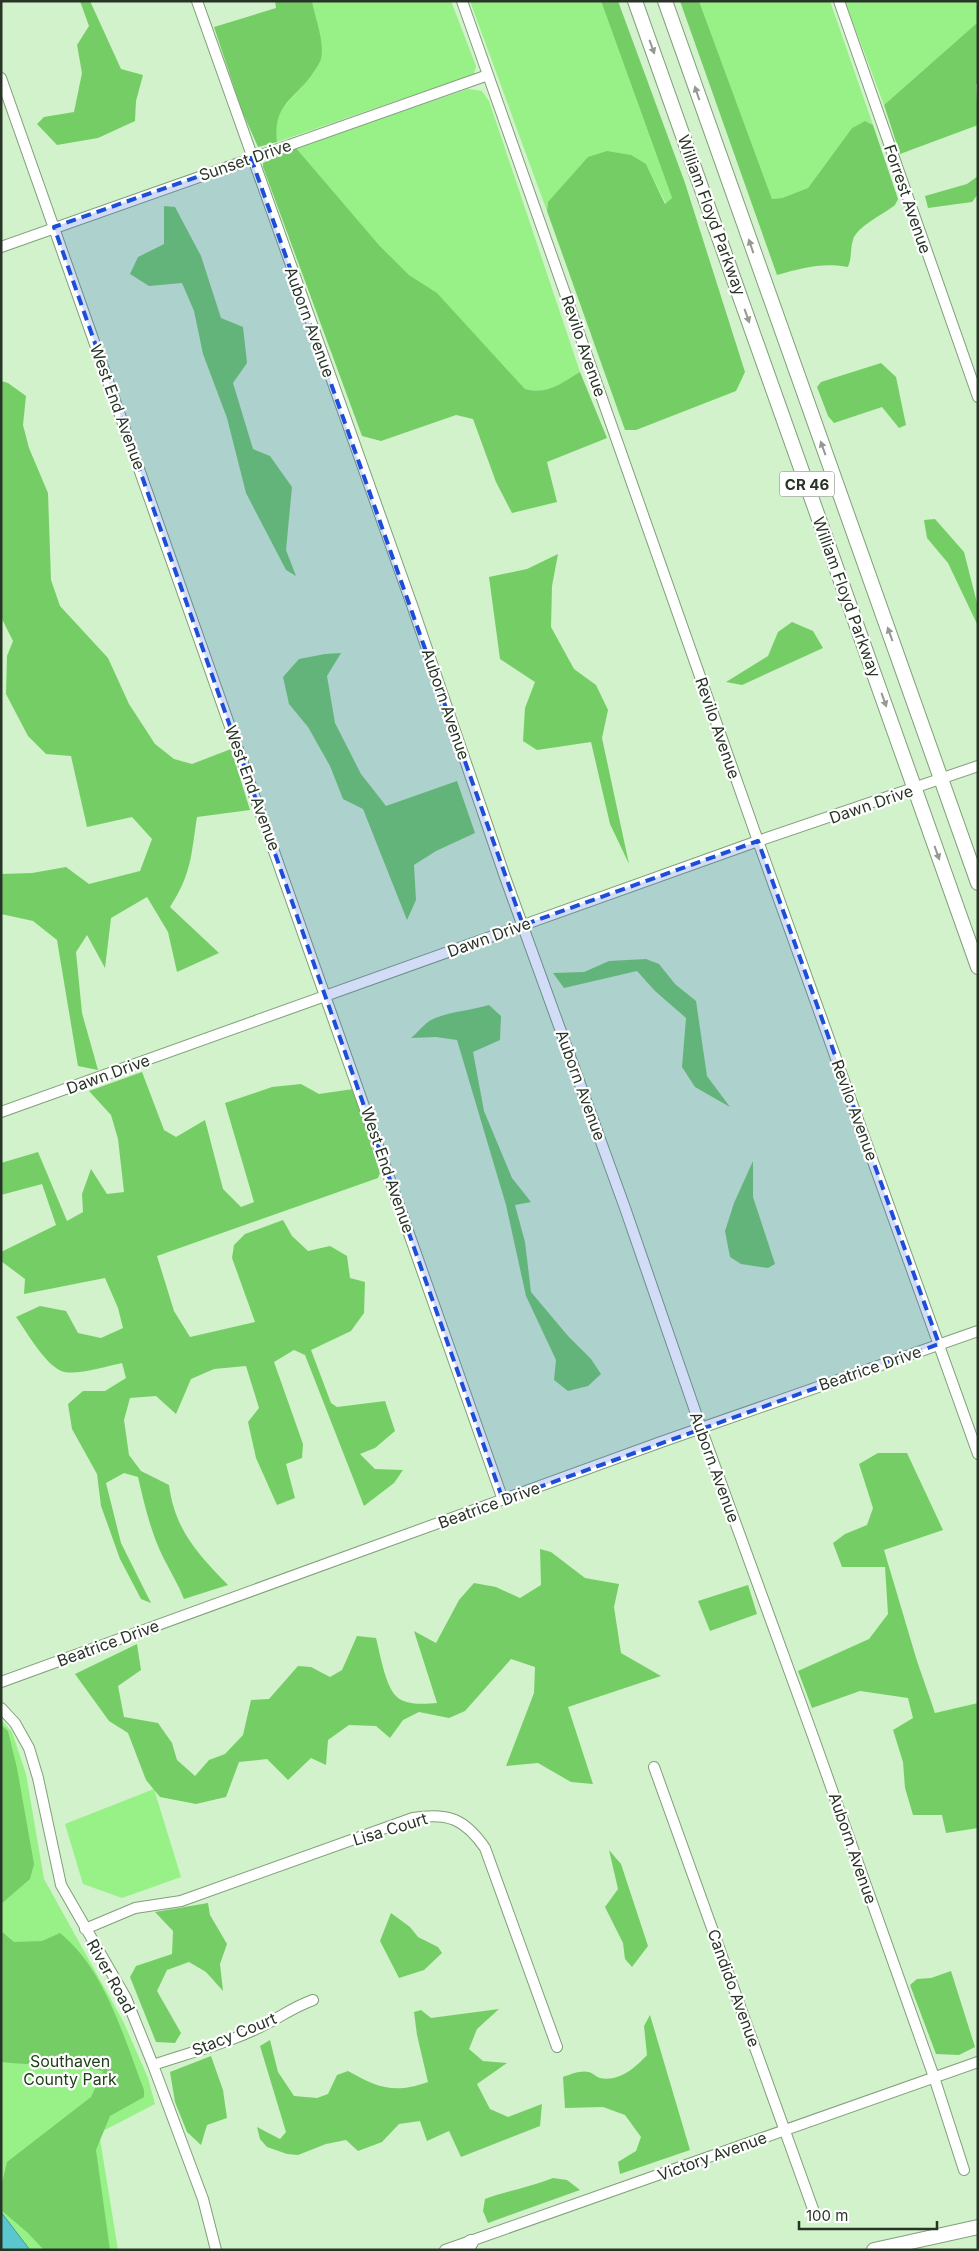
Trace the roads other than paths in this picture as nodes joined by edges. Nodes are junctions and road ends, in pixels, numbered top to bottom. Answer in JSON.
{"nodes":[{"id":1,"x":197,"y":1,"type":"edge"},
{"id":2,"x":462,"y":1,"type":"edge"},
{"id":3,"x":635,"y":1,"type":"edge"},
{"id":4,"x":665,"y":1,"type":"edge"},
{"id":5,"x":839,"y":1,"type":"edge"},
{"id":6,"x":488,"y":75,"type":"junction"},
{"id":7,"x":1,"y":78,"type":"edge"},
{"id":8,"x":251,"y":158,"type":"junction"},
{"id":9,"x":54,"y":227,"type":"junction"},
{"id":10,"x":1,"y":246,"type":"edge"},
{"id":11,"x":978,"y":397,"type":"edge"},
{"id":12,"x":978,"y":766,"type":"edge"},
{"id":13,"x":941,"y":779,"type":"junction"},
{"id":14,"x":915,"y":789,"type":"junction"},
{"id":15,"x":758,"y":842,"type":"junction"},
{"id":16,"x":978,"y":883,"type":"edge"},
{"id":17,"x":523,"y":925,"type":"junction"},
{"id":18,"x":978,"y":967,"type":"edge"},
{"id":19,"x":326,"y":995,"type":"junction"},
{"id":20,"x":1,"y":1112,"type":"edge"},
{"id":21,"x":978,"y":1331,"type":"edge"},
{"id":22,"x":939,"y":1344,"type":"junction"},
{"id":23,"x":701,"y":1428,"type":"junction"},
{"id":24,"x":978,"y":1454,"type":"edge"},
{"id":25,"x":503,"y":1500,"type":"junction"},
{"id":26,"x":1,"y":1682,"type":"edge"},
{"id":27,"x":1,"y":1708,"type":"edge"},
{"id":28,"x":654,"y":1766,"type":"dead end"},
{"id":29,"x":85,"y":1930,"type":"junction"},
{"id":30,"x":313,"y":2000,"type":"dead end"},
{"id":31,"x":557,"y":2047,"type":"dead end"},
{"id":32,"x":978,"y":2062,"type":"edge"},
{"id":33,"x":153,"y":2065,"type":"junction"},
{"id":34,"x":934,"y":2077,"type":"junction"},
{"id":35,"x":786,"y":2129,"type":"junction"},
{"id":36,"x":964,"y":2170,"type":"dead end"},
{"id":37,"x":813,"y":2209,"type":"dead end"},
{"id":38,"x":978,"y":2227,"type":"edge"},
{"id":39,"x":469,"y":2246,"type":"edge"},
{"id":40,"x":216,"y":2250,"type":"edge"},
{"id":41,"x":446,"y":2250,"type":"edge"},
{"id":42,"x":874,"y":2250,"type":"edge"}],
"edges":[{"from":1,"to":8,"type":"street","name":"Auborn Avenue"},
{"from":2,"to":6,"type":"street","name":"Revilo Avenue"},
{"from":3,"to":14,"type":"highway","name":"William Floyd Parkway","number":"CR 46","one_way":true},
{"from":13,"to":4,"type":"highway","name":"William Floyd Parkway","number":"CR 46","one_way":true},
{"from":5,"to":11,"type":"street","name":"Forrest Avenue"},
{"from":6,"to":8,"type":"street","name":"Sunset Drive"},
{"from":6,"to":15,"type":"street","name":"Revilo Avenue"},
{"from":7,"to":9,"type":"street","name":"West End Avenue"},
{"from":8,"to":9,"type":"street","name":"Sunset Drive"},
{"from":8,"to":17,"type":"street","name":"Auborn Avenue"},
{"from":9,"to":10,"type":"street","name":"Sunset Drive"},
{"from":9,"to":19,"type":"street","name":"West End Avenue"},
{"from":12,"to":13,"type":"street","name":"Dawn Drive"},
{"from":13,"to":14,"type":"street","name":"Dawn Drive"},
{"from":13,"to":16,"type":"highway","name":"William Floyd Parkway","number":"CR 46"},
{"from":14,"to":15,"type":"street","name":"Dawn Drive"},
{"from":14,"to":18,"type":"highway","name":"William Floyd Parkway","number":"CR 46","one_way":true},
{"from":15,"to":17,"type":"street","name":"Dawn Drive"},
{"from":15,"to":22,"type":"street","name":"Revilo Avenue"},
{"from":17,"to":19,"type":"street","name":"Dawn Drive"},
{"from":17,"to":23,"type":"street","name":"Auborn Avenue"},
{"from":19,"to":20,"type":"street","name":"Dawn Drive"},
{"from":19,"to":25,"type":"street","name":"West End Avenue"},
{"from":21,"to":22,"type":"street","name":"Beatrice Drive"},
{"from":22,"to":23,"type":"street","name":"Beatrice Drive"},
{"from":22,"to":24,"type":"street","name":"Revilo Avenue"},
{"from":23,"to":25,"type":"street","name":"Beatrice Drive"},
{"from":23,"to":34,"type":"street","name":"Auborn Avenue"},
{"from":25,"to":26,"type":"street","name":"Beatrice Drive"},
{"from":27,"to":29,"type":"street","name":"River Road"},
{"from":28,"to":35,"type":"street","name":"Candido Avenue"},
{"from":29,"to":31,"type":"street","name":"Lisa Court"},
{"from":29,"to":33,"type":"street","name":"River Road"},
{"from":30,"to":33,"type":"street","name":"Stacy Court"},
{"from":32,"to":34,"type":"street","name":"Victory Avenue"},
{"from":33,"to":40,"type":"street","name":"River Road"},
{"from":34,"to":35,"type":"street","name":"Victory Avenue"},
{"from":34,"to":36,"type":"street","name":"Auborn Avenue"},
{"from":35,"to":37,"type":"street","name":"Candido Avenue"},
{"from":35,"to":39,"type":"street","name":"Victory Avenue"},
{"from":38,"to":42,"type":"highway"},
{"from":39,"to":41,"type":"street","name":"Victory Avenue"}]}
